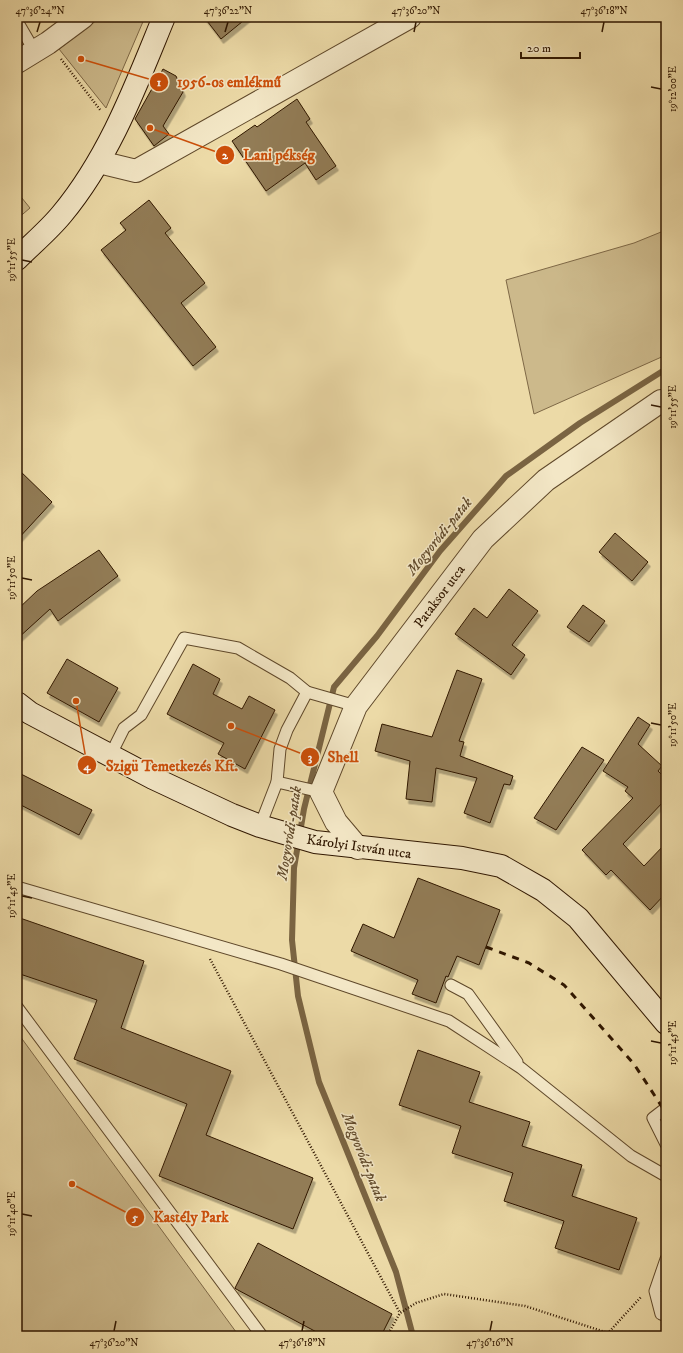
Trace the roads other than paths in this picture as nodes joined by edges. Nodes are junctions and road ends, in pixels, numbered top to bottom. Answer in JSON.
{"nodes":[{"id":1,"x":83,"y":17,"type":"edge"},
{"id":2,"x":164,"y":17,"type":"edge"},
{"id":3,"x":410,"y":17,"type":"edge"},
{"id":4,"x":17,"y":21,"type":"edge"},
{"id":5,"x":34,"y":52,"type":"edge"},
{"id":6,"x":99,"y":162,"type":"junction"},
{"id":7,"x":17,"y":258,"type":"edge"},
{"id":8,"x":661,"y":401,"type":"dead end"},
{"id":9,"x":307,"y":692,"type":"junction"},
{"id":10,"x":17,"y":703,"type":"edge"},
{"id":11,"x":350,"y":704,"type":"junction"},
{"id":12,"x":110,"y":756,"type":"junction"},
{"id":13,"x":277,"y":782,"type":"junction"},
{"id":14,"x":318,"y":791,"type":"junction"},
{"id":15,"x":260,"y":826,"type":"junction"},
{"id":16,"x":358,"y":848,"type":"junction"},
{"id":17,"x":17,"y":887,"type":"edge"},
{"id":18,"x":451,"y":986,"type":"dead end"},
{"id":19,"x":17,"y":1007,"type":"edge"},
{"id":20,"x":666,"y":1023,"type":"edge"},
{"id":21,"x":521,"y":1068,"type":"junction"},
{"id":22,"x":666,"y":1108,"type":"edge"},
{"id":23,"x":666,"y":1144,"type":"edge"},
{"id":24,"x":666,"y":1176,"type":"edge"},
{"id":25,"x":666,"y":1259,"type":"edge"},
{"id":26,"x":666,"y":1316,"type":"edge"},
{"id":27,"x":262,"y":1336,"type":"edge"}],
"edges":[{"from":1,"to":5,"type":"main road"},
{"from":2,"to":6,"type":"main road"},
{"from":3,"to":6,"type":"main road"},
{"from":4,"to":5,"type":"lane"},
{"from":6,"to":7,"type":"main road"},
{"from":8,"to":11,"type":"main road","name":"Pataksor utca"},
{"from":9,"to":11,"type":"lane"},
{"from":9,"to":12,"type":"lane"},
{"from":9,"to":13,"type":"lane"},
{"from":10,"to":12,"type":"main road","name":"Károlyi István utca"},
{"from":11,"to":14,"type":"main road","name":"Pataksor utca"},
{"from":12,"to":15,"type":"main road","name":"Károlyi István utca"},
{"from":13,"to":14,"type":"lane"},
{"from":13,"to":15,"type":"lane"},
{"from":14,"to":16,"type":"main road"},
{"from":15,"to":16,"type":"main road","name":"Károlyi István utca"},
{"from":16,"to":20,"type":"main road","name":"Károlyi István utca"},
{"from":17,"to":21,"type":"lane"},
{"from":18,"to":21,"type":"lane"},
{"from":19,"to":27,"type":"lane"},
{"from":21,"to":24,"type":"lane"},
{"from":22,"to":23,"type":"lane"},
{"from":25,"to":26,"type":"lane"}]}
